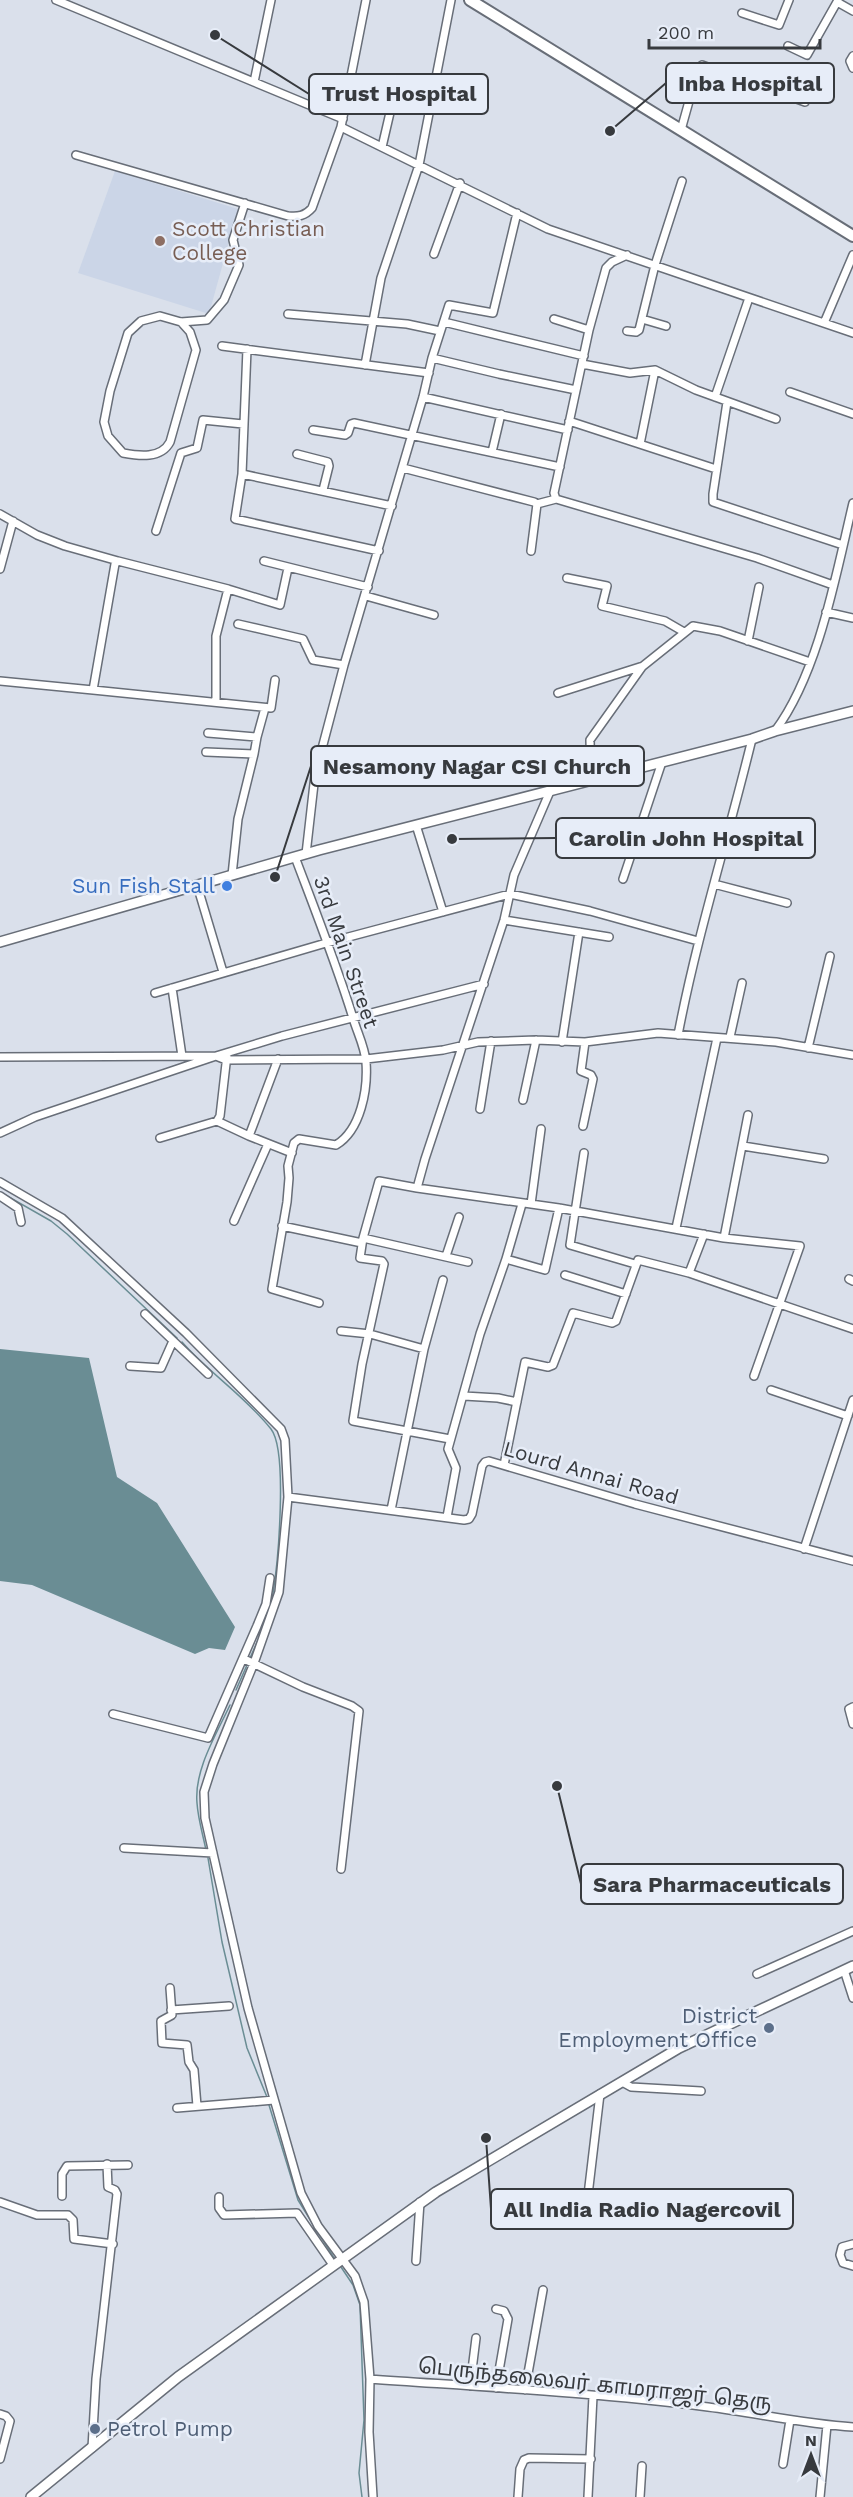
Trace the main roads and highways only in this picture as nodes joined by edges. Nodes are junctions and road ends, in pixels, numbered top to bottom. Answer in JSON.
{"nodes":[{"id":1,"x":470,"y":0,"type":"edge"},
{"id":2,"x":853,"y":236,"type":"edge"},
{"id":3,"x":853,"y":711,"type":"edge"},
{"id":4,"x":0,"y":942,"type":"edge"},
{"id":5,"x":853,"y":1966,"type":"edge"},
{"id":6,"x":31,"y":2497,"type":"edge"}],
"edges":[{"from":1,"to":2,"type":"highway"},
{"from":3,"to":4,"type":"main road"},
{"from":5,"to":6,"type":"main road"}]}
